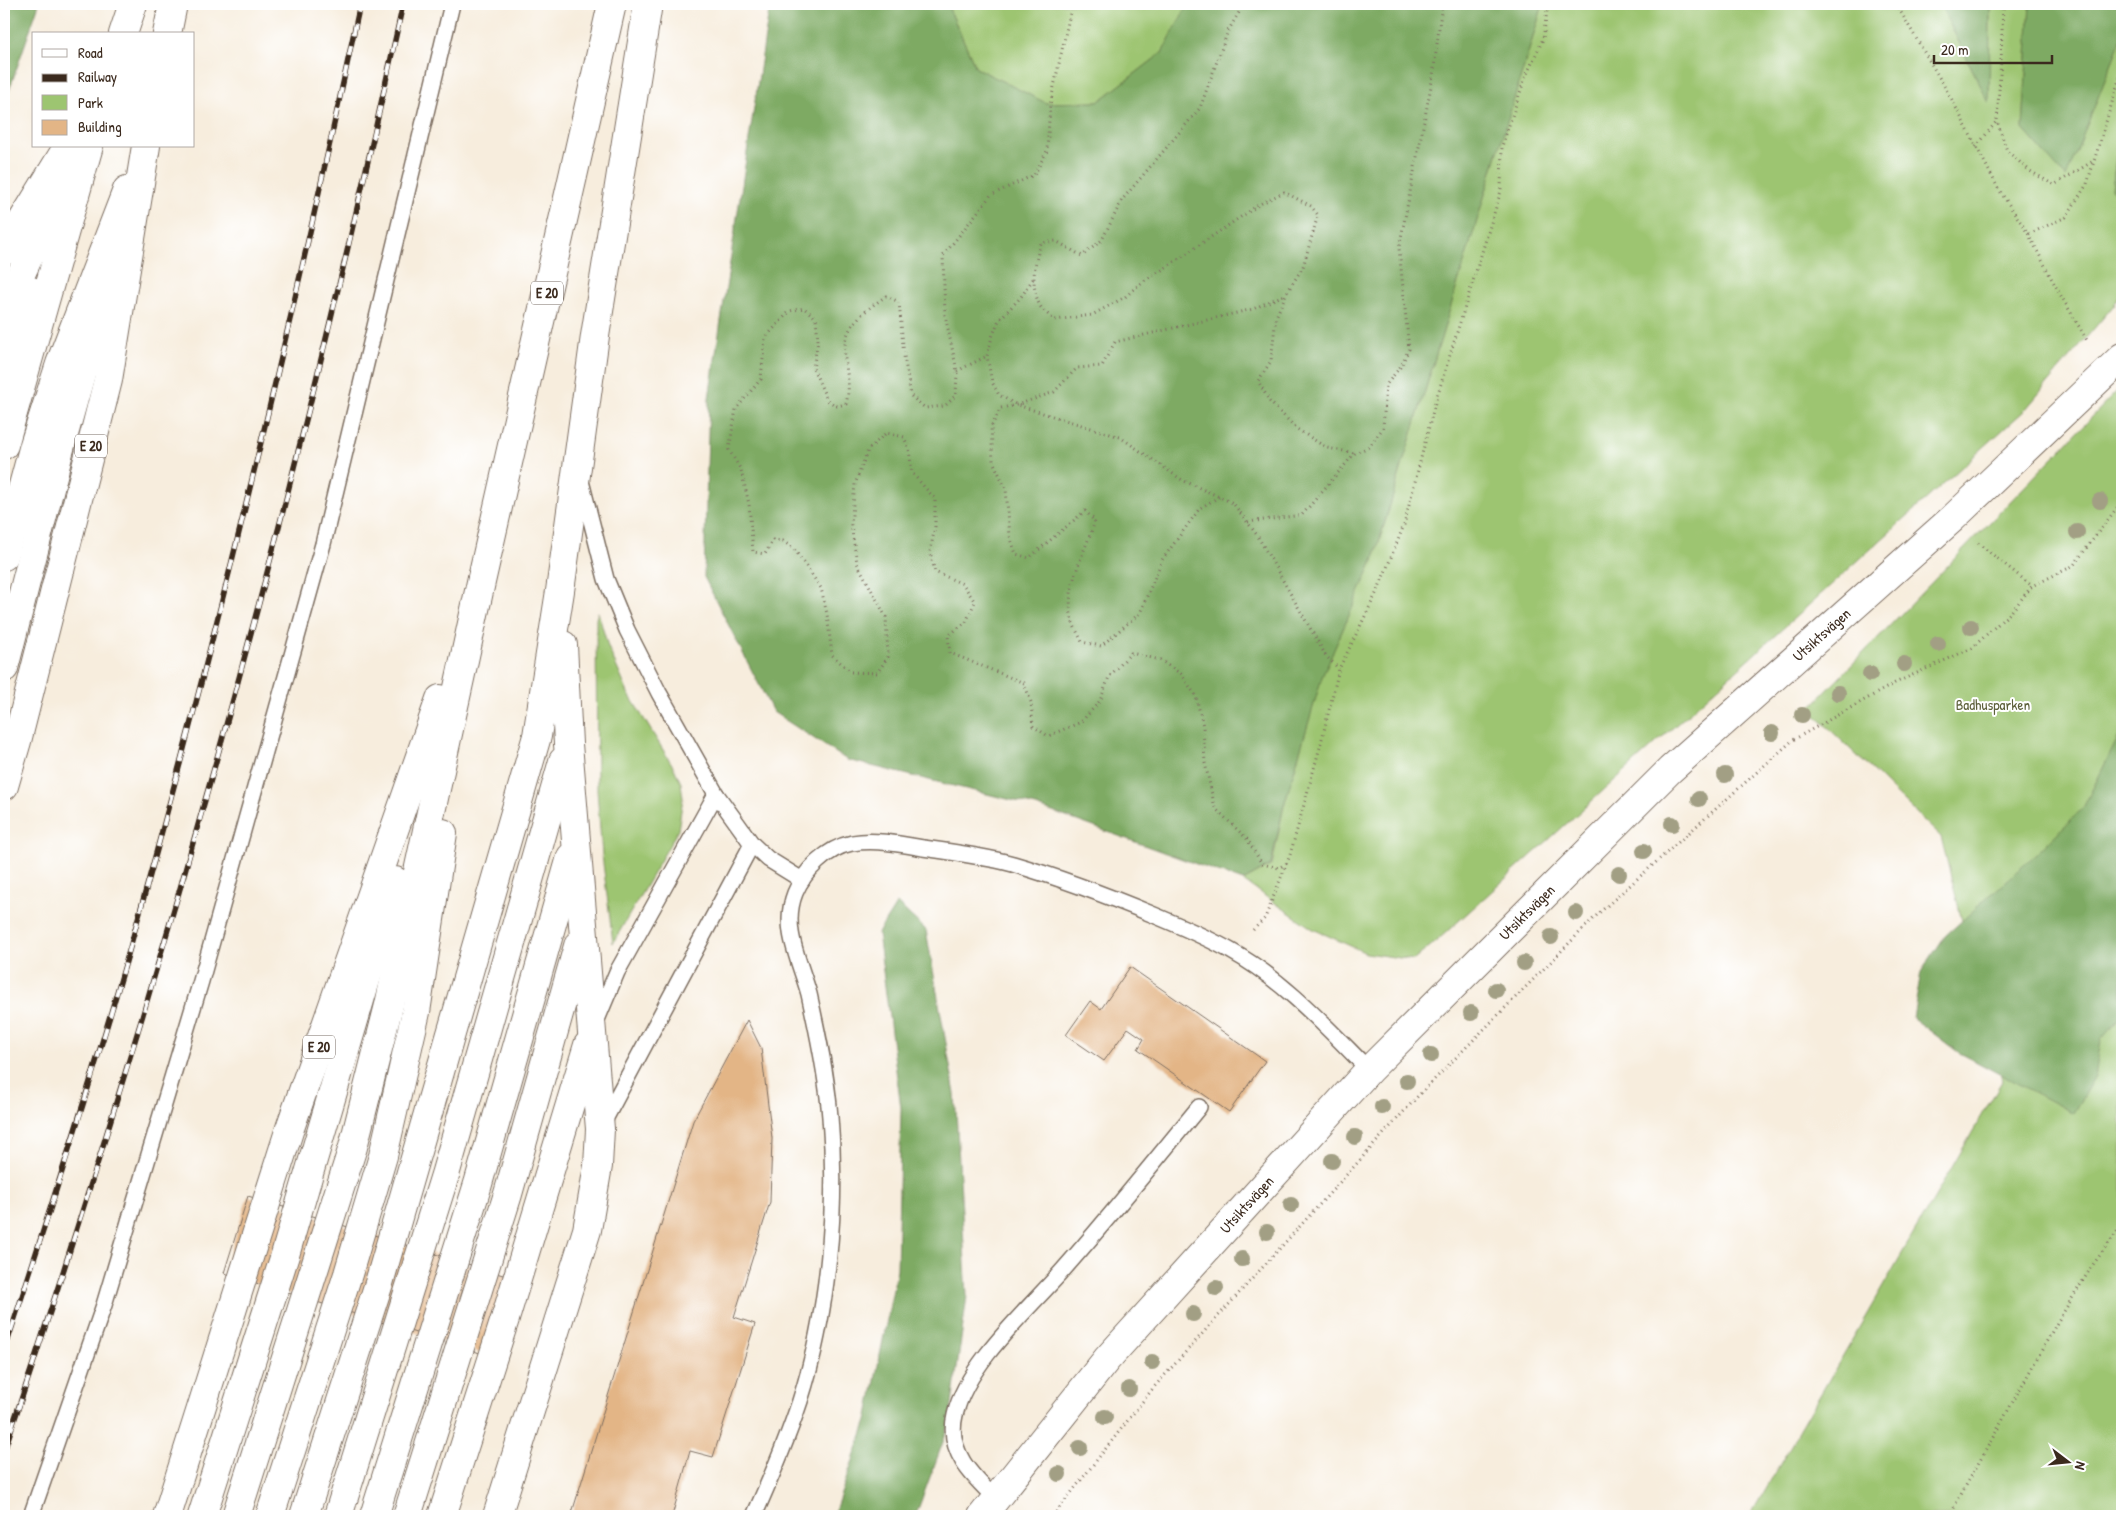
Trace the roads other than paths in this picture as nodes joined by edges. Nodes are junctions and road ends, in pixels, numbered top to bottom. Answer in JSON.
{"nodes":[{"id":1,"x":133,"y":4,"type":"edge"},
{"id":2,"x":173,"y":4,"type":"edge"},
{"id":3,"x":452,"y":4,"type":"edge"},
{"id":4,"x":612,"y":4,"type":"edge"},
{"id":5,"x":648,"y":4,"type":"edge"},
{"id":6,"x":124,"y":32,"type":"edge"},
{"id":7,"x":168,"y":32,"type":"edge"},
{"id":8,"x":67,"y":148,"type":"edge"},
{"id":9,"x":77,"y":148,"type":"edge"},
{"id":10,"x":83,"y":148,"type":"edge"},
{"id":11,"x":88,"y":148,"type":"edge"},
{"id":12,"x":144,"y":148,"type":"edge"},
{"id":13,"x":144,"y":148,"type":"edge"},
{"id":14,"x":145,"y":148,"type":"edge"},
{"id":15,"x":4,"y":251,"type":"edge"},
{"id":16,"x":4,"y":313,"type":"edge"},
{"id":17,"x":4,"y":364,"type":"edge"},
{"id":18,"x":2114,"y":366,"type":"edge"},
{"id":19,"x":4,"y":445,"type":"edge"},
{"id":20,"x":576,"y":462,"type":"junction"},
{"id":21,"x":4,"y":556,"type":"edge"},
{"id":22,"x":481,"y":582,"type":"junction"},
{"id":23,"x":560,"y":591,"type":"junction"},
{"id":24,"x":4,"y":668,"type":"edge"},
{"id":25,"x":568,"y":744,"type":"junction"},
{"id":26,"x":4,"y":786,"type":"edge"},
{"id":27,"x":716,"y":794,"type":"junction"},
{"id":28,"x":576,"y":840,"type":"junction"},
{"id":29,"x":752,"y":844,"type":"junction"},
{"id":30,"x":802,"y":880,"type":"junction"},
{"id":31,"x":583,"y":929,"type":"junction"},
{"id":32,"x":592,"y":1031,"type":"junction"},
{"id":33,"x":1369,"y":1070,"type":"junction"},
{"id":34,"x":1199,"y":1107,"type":"dead end"},
{"id":35,"x":600,"y":1129,"type":"junction"},
{"id":36,"x":989,"y":1507,"type":"edge"},
{"id":37,"x":31,"y":1516,"type":"edge"},
{"id":38,"x":167,"y":1516,"type":"edge"},
{"id":39,"x":202,"y":1516,"type":"edge"},
{"id":40,"x":236,"y":1516,"type":"edge"},
{"id":41,"x":270,"y":1516,"type":"edge"},
{"id":42,"x":304,"y":1516,"type":"edge"},
{"id":43,"x":338,"y":1516,"type":"edge"},
{"id":44,"x":374,"y":1516,"type":"edge"},
{"id":45,"x":407,"y":1516,"type":"edge"},
{"id":46,"x":442,"y":1516,"type":"edge"},
{"id":47,"x":498,"y":1516,"type":"edge"},
{"id":48,"x":754,"y":1516,"type":"edge"}],
"edges":[{"from":1,"to":6,"type":"main road"},
{"from":2,"to":7,"type":"main road"},
{"from":3,"to":37,"type":"lane"},
{"from":4,"to":22,"type":"main road","number":"E 20"},
{"from":5,"to":20,"type":"main road"},
{"from":8,"to":15,"type":"main road"},
{"from":9,"to":16,"type":"main road"},
{"from":10,"to":17,"type":"main road"},
{"from":11,"to":19,"type":"main road"},
{"from":12,"to":21,"type":"main road"},
{"from":13,"to":24,"type":"main road","number":"E 20"},
{"from":14,"to":26,"type":"main road","number":"E 20"},
{"from":18,"to":33,"type":"main road","name":"Utsiktsvägen"},
{"from":20,"to":23,"type":"main road"},
{"from":20,"to":27,"type":"lane"},
{"from":22,"to":38,"type":"main road","number":"E 20"},
{"from":22,"to":39,"type":"main road","number":"E 20"},
{"from":22,"to":40,"type":"main road","number":"E 20"},
{"from":22,"to":41,"type":"main road","number":"E 20"},
{"from":23,"to":25,"type":"main road"},
{"from":23,"to":42,"type":"main road"},
{"from":25,"to":28,"type":"main road"},
{"from":25,"to":43,"type":"main road"},
{"from":27,"to":29,"type":"lane"},
{"from":27,"to":32,"type":"lane"},
{"from":28,"to":31,"type":"main road"},
{"from":28,"to":44,"type":"main road"},
{"from":29,"to":30,"type":"lane"},
{"from":29,"to":35,"type":"lane"},
{"from":30,"to":33,"type":"lane"},
{"from":30,"to":48,"type":"lane"},
{"from":31,"to":32,"type":"main road"},
{"from":31,"to":45,"type":"main road"},
{"from":32,"to":35,"type":"main road"},
{"from":32,"to":46,"type":"main road"},
{"from":33,"to":36,"type":"main road","name":"Utsiktsvägen"},
{"from":34,"to":36,"type":"lane"},
{"from":35,"to":47,"type":"main road"}]}
